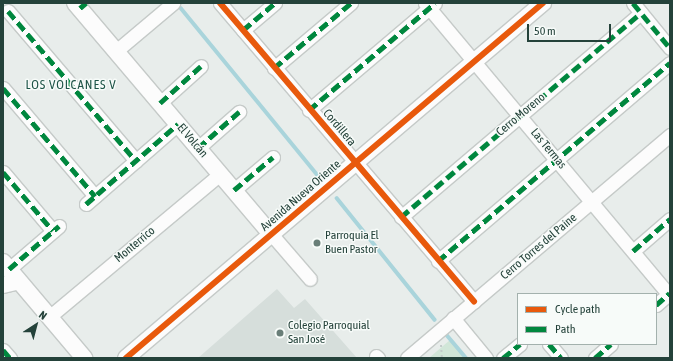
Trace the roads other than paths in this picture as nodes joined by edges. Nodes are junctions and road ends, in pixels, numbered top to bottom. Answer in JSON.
{"nodes":[{"id":1,"x":173,"y":3,"type":"edge"},
{"id":2,"x":220,"y":3,"type":"edge"},
{"id":3,"x":275,"y":3,"type":"edge"},
{"id":4,"x":351,"y":3,"type":"edge"},
{"id":5,"x":543,"y":3,"type":"edge"},
{"id":6,"x":80,"y":5,"type":"edge"},
{"id":7,"x":430,"y":5,"type":"edge"},
{"id":8,"x":637,"y":8,"type":"edge"},
{"id":9,"x":10,"y":10,"type":"edge"},
{"id":10,"x":242,"y":30,"type":"junction"},
{"id":11,"x":670,"y":48,"type":"edge"},
{"id":12,"x":116,"y":51,"type":"junction"},
{"id":13,"x":475,"y":61,"type":"junction"},
{"id":14,"x":670,"y":63,"type":"edge"},
{"id":15,"x":201,"y":66,"type":"dead end"},
{"id":16,"x":274,"y":68,"type":"junction"},
{"id":17,"x":3,"y":88,"type":"edge"},
{"id":18,"x":160,"y":103,"type":"junction"},
{"id":19,"x":309,"y":110,"type":"junction"},
{"id":20,"x":239,"y":112,"type":"dead end"},
{"id":21,"x":520,"y":115,"type":"junction"},
{"id":22,"x":178,"y":124,"type":"junction"},
{"id":23,"x":670,"y":135,"type":"edge"},
{"id":24,"x":198,"y":148,"type":"junction"},
{"id":25,"x":273,"y":156,"type":"dead end"},
{"id":26,"x":557,"y":159,"type":"junction"},
{"id":27,"x":136,"y":161,"type":"junction"},
{"id":28,"x":355,"y":164,"type":"junction"},
{"id":29,"x":3,"y":172,"type":"edge"},
{"id":30,"x":220,"y":174,"type":"junction"},
{"id":31,"x":234,"y":190,"type":"junction"},
{"id":32,"x":592,"y":202,"type":"junction"},
{"id":33,"x":401,"y":217,"type":"junction"},
{"id":34,"x":670,"y":219,"type":"edge"},
{"id":35,"x":272,"y":235,"type":"junction"},
{"id":36,"x":633,"y":251,"type":"junction"},
{"id":37,"x":438,"y":260,"type":"junction"},
{"id":38,"x":6,"y":266,"type":"edge"},
{"id":39,"x":310,"y":279,"type":"dead end"},
{"id":40,"x":19,"y":281,"type":"junction"},
{"id":41,"x":3,"y":284,"type":"edge"},
{"id":42,"x":670,"y":294,"type":"edge"},
{"id":43,"x":474,"y":301,"type":"junction"},
{"id":44,"x":657,"y":304,"type":"edge"},
{"id":45,"x":49,"y":317,"type":"junction"},
{"id":46,"x":453,"y":318,"type":"junction"},
{"id":47,"x":519,"y":345,"type":"edge"},
{"id":48,"x":550,"y":345,"type":"edge"},
{"id":49,"x":610,"y":345,"type":"edge"},
{"id":50,"x":3,"y":350,"type":"edge"},
{"id":51,"x":10,"y":358,"type":"edge"},
{"id":52,"x":84,"y":358,"type":"edge"},
{"id":53,"x":126,"y":358,"type":"edge"},
{"id":54,"x":407,"y":358,"type":"edge"},
{"id":55,"x":486,"y":358,"type":"edge"},
{"id":56,"x":503,"y":358,"type":"edge"},
{"id":57,"x":560,"y":358,"type":"edge"},
{"id":58,"x":595,"y":358,"type":"edge"}],
"edges":[{"from":1,"to":12,"type":"street"},
{"from":2,"to":10,"type":"street","name":"Cordillera"},
{"from":3,"to":10,"type":"street"},
{"from":4,"to":16,"type":"street"},
{"from":5,"to":13,"type":"street","name":"Avenida Nueva Oriente"},
{"from":6,"to":12,"type":"street","name":"El Volcán"},
{"from":7,"to":13,"type":"street","name":"Las Termas"},
{"from":7,"to":19,"type":"street"},
{"from":8,"to":11,"type":"street"},
{"from":8,"to":21,"type":"street","name":"Cerro Moreno"},
{"from":9,"to":27,"type":"street"},
{"from":10,"to":16,"type":"street","name":"Cordillera"},
{"from":12,"to":18,"type":"street","name":"El Volcán"},
{"from":13,"to":21,"type":"street","name":"Las Termas"},
{"from":13,"to":28,"type":"street","name":"Avenida Nueva Oriente"},
{"from":14,"to":26,"type":"street"},
{"from":15,"to":18,"type":"street"},
{"from":16,"to":19,"type":"street","name":"Cordillera"},
{"from":17,"to":27,"type":"street"},
{"from":18,"to":22,"type":"street","name":"El Volcán"},
{"from":19,"to":28,"type":"street","name":"Cordillera"},
{"from":20,"to":24,"type":"street"},
{"from":21,"to":26,"type":"street","name":"Las Termas"},
{"from":21,"to":33,"type":"street","name":"Cerro Moreno"},
{"from":22,"to":24,"type":"street","name":"El Volcán"},
{"from":22,"to":27,"type":"street"},
{"from":23,"to":32,"type":"street","name":"Cerro Torres del Paine"},
{"from":24,"to":30,"type":"street","name":"El Volcán"},
{"from":25,"to":31,"type":"street"},
{"from":26,"to":32,"type":"street","name":"Las Termas"},
{"from":26,"to":37,"type":"street"},
{"from":28,"to":33,"type":"street","name":"Cordillera"},
{"from":28,"to":35,"type":"street","name":"Avenida Nueva Oriente"},
{"from":29,"to":38,"type":"street"},
{"from":30,"to":31,"type":"street","name":"El Volcán"},
{"from":30,"to":45,"type":"street","name":"Monterrico"},
{"from":31,"to":35,"type":"street","name":"El Volcán"},
{"from":32,"to":36,"type":"street","name":"Las Termas"},
{"from":32,"to":43,"type":"street","name":"Cerro Torres del Paine"},
{"from":33,"to":37,"type":"street","name":"Cordillera"},
{"from":34,"to":36,"type":"street"},
{"from":35,"to":39,"type":"street","name":"El Volcán"},
{"from":35,"to":53,"type":"street","name":"Avenida Nueva Oriente"},
{"from":36,"to":42,"type":"street","name":"Las Termas"},
{"from":37,"to":43,"type":"street","name":"Cordillera"},
{"from":38,"to":40,"type":"street"},
{"from":40,"to":41,"type":"street"},
{"from":40,"to":45,"type":"street"},
{"from":42,"to":44,"type":"street"},
{"from":43,"to":46,"type":"street","name":"Cerro Torres del Paine"},
{"from":45,"to":52,"type":"street"},
{"from":46,"to":54,"type":"street","name":"Cerro Torres del Paine"},
{"from":46,"to":55,"type":"street"},
{"from":47,"to":56,"type":"street"},
{"from":48,"to":57,"type":"street"},
{"from":49,"to":58,"type":"street"},
{"from":50,"to":51,"type":"street"}]}
